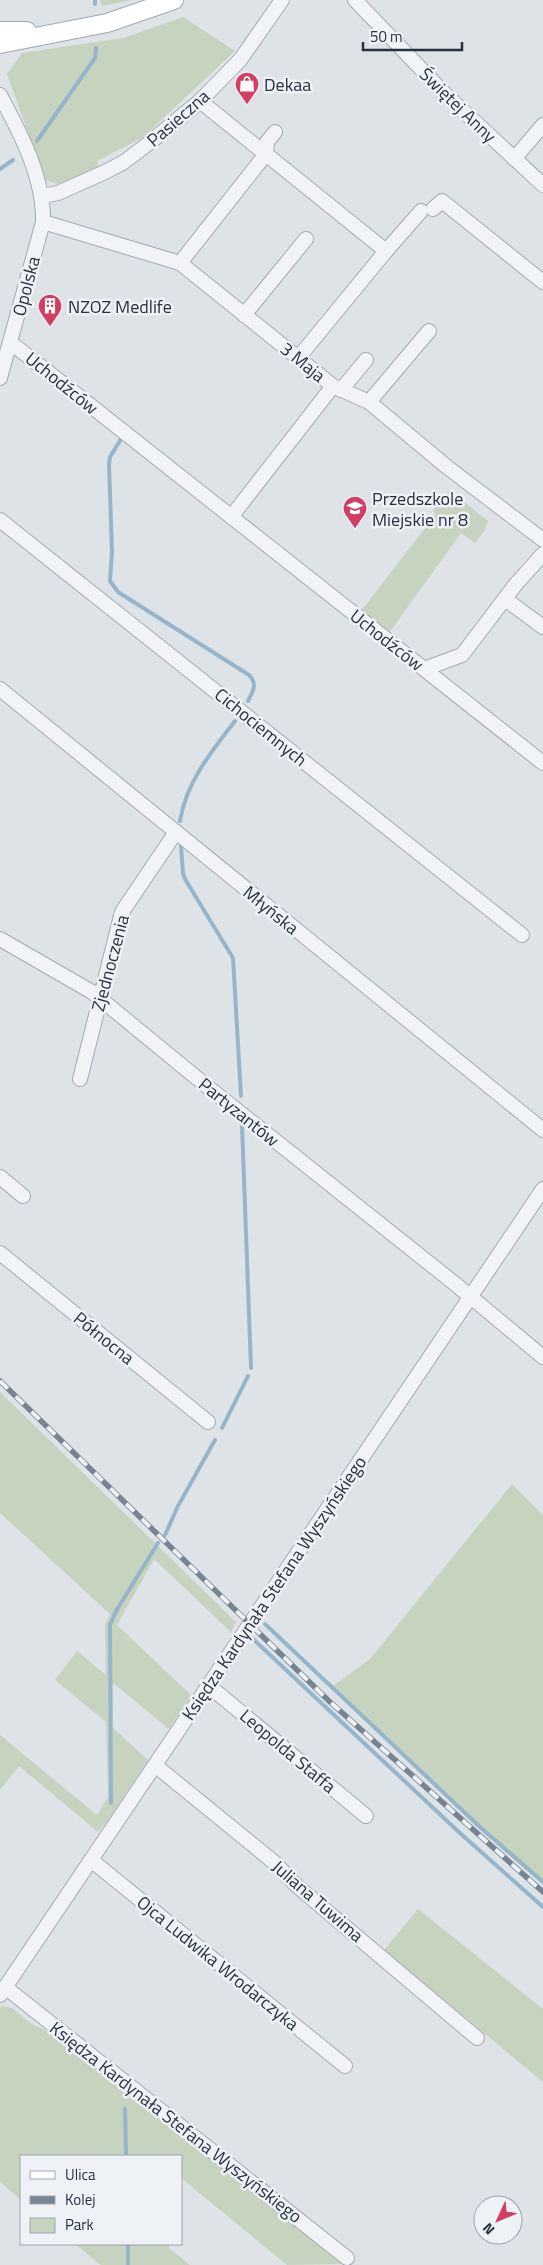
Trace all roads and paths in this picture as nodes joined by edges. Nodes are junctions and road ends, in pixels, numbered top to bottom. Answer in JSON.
{"nodes":[{"id":1,"x":174,"y":0,"type":"edge"},
{"id":2,"x":282,"y":0,"type":"edge"},
{"id":3,"x":355,"y":0,"type":"edge"},
{"id":4,"x":0,"y":31,"type":"edge"},
{"id":5,"x":63,"y":31,"type":"junction"},
{"id":6,"x":0,"y":44,"type":"edge"},
{"id":7,"x":0,"y":96,"type":"edge"},
{"id":8,"x":200,"y":101,"type":"junction"},
{"id":9,"x":0,"y":107,"type":"edge"},
{"id":10,"x":12,"y":120,"type":"junction"},
{"id":11,"x":543,"y":125,"type":"edge"},
{"id":12,"x":275,"y":132,"type":"dead end"},
{"id":13,"x":266,"y":154,"type":"junction"},
{"id":14,"x":514,"y":158,"type":"junction"},
{"id":15,"x":543,"y":185,"type":"edge"},
{"id":16,"x":42,"y":196,"type":"junction"},
{"id":17,"x":43,"y":222,"type":"junction"},
{"id":18,"x":306,"y":238,"type":"dead end"},
{"id":19,"x":386,"y":250,"type":"junction"},
{"id":20,"x":180,"y":264,"type":"junction"},
{"id":21,"x":543,"y":282,"type":"edge"},
{"id":22,"x":244,"y":314,"type":"junction"},
{"id":23,"x":429,"y":331,"type":"dead end"},
{"id":24,"x":10,"y":342,"type":"junction"},
{"id":25,"x":298,"y":358,"type":"junction"},
{"id":26,"x":366,"y":360,"type":"dead end"},
{"id":27,"x":0,"y":378,"type":"edge"},
{"id":28,"x":337,"y":388,"type":"junction"},
{"id":29,"x":370,"y":402,"type":"junction"},
{"id":30,"x":231,"y":517,"type":"junction"},
{"id":31,"x":0,"y":520,"type":"edge"},
{"id":32,"x":543,"y":540,"type":"edge"},
{"id":33,"x":543,"y":554,"type":"edge"},
{"id":34,"x":505,"y":599,"type":"junction"},
{"id":35,"x":543,"y":627,"type":"edge"},
{"id":36,"x":424,"y":669,"type":"junction"},
{"id":37,"x":0,"y":689,"type":"edge"},
{"id":38,"x":543,"y":763,"type":"edge"},
{"id":39,"x":176,"y":832,"type":"junction"},
{"id":40,"x":522,"y":935,"type":"dead end"},
{"id":41,"x":0,"y":939,"type":"edge"},
{"id":42,"x":100,"y":998,"type":"junction"},
{"id":43,"x":80,"y":1079,"type":"dead end"},
{"id":44,"x":543,"y":1130,"type":"edge"},
{"id":45,"x":0,"y":1177,"type":"edge"},
{"id":46,"x":543,"y":1189,"type":"edge"},
{"id":47,"x":23,"y":1196,"type":"dead end"},
{"id":48,"x":0,"y":1253,"type":"edge"},
{"id":49,"x":470,"y":1297,"type":"junction"},
{"id":50,"x":543,"y":1357,"type":"edge"},
{"id":51,"x":208,"y":1422,"type":"dead end"},
{"id":52,"x":209,"y":1686,"type":"junction"},
{"id":53,"x":156,"y":1766,"type":"junction"},
{"id":54,"x":366,"y":1816,"type":"dead end"},
{"id":55,"x":91,"y":1860,"type":"junction"},
{"id":56,"x":3,"y":1991,"type":"edge"},
{"id":57,"x":477,"y":2038,"type":"dead end"},
{"id":58,"x":345,"y":2066,"type":"dead end"},
{"id":59,"x":347,"y":2258,"type":"dead end"}],
"edges":[{"from":1,"to":5,"type":"main road"},
{"from":2,"to":8,"type":"street","name":"Pasieczna"},
{"from":3,"to":14,"type":"street","name":"Świętej Anny"},
{"from":4,"to":5,"type":"main road"},
{"from":5,"to":6,"type":"main road"},
{"from":7,"to":10,"type":"street"},
{"from":8,"to":13,"type":"street"},
{"from":8,"to":16,"type":"street","name":"Pasieczna"},
{"from":9,"to":10,"type":"street"},
{"from":10,"to":16,"type":"street"},
{"from":11,"to":14,"type":"street"},
{"from":12,"to":13,"type":"street"},
{"from":13,"to":19,"type":"street"},
{"from":13,"to":20,"type":"street"},
{"from":14,"to":15,"type":"street","name":"Świętej Anny"},
{"from":16,"to":17,"type":"street"},
{"from":17,"to":20,"type":"street","name":"3 Maja"},
{"from":17,"to":24,"type":"street","name":"Opolska"},
{"from":18,"to":22,"type":"street"},
{"from":19,"to":21,"type":"street"},
{"from":19,"to":25,"type":"street"},
{"from":20,"to":22,"type":"street","name":"3 Maja"},
{"from":22,"to":25,"type":"street","name":"3 Maja"},
{"from":23,"to":29,"type":"street"},
{"from":24,"to":27,"type":"street","name":"Opolska"},
{"from":24,"to":30,"type":"street","name":"Uchodźców"},
{"from":25,"to":28,"type":"street","name":"3 Maja"},
{"from":26,"to":28,"type":"street"},
{"from":28,"to":29,"type":"street","name":"3 Maja"},
{"from":28,"to":30,"type":"street"},
{"from":29,"to":32,"type":"street","name":"3 Maja"},
{"from":30,"to":36,"type":"street","name":"Uchodźców"},
{"from":31,"to":40,"type":"street","name":"Cichociemnych"},
{"from":33,"to":34,"type":"street"},
{"from":34,"to":35,"type":"street"},
{"from":34,"to":36,"type":"street"},
{"from":36,"to":38,"type":"street","name":"Uchodźców"},
{"from":37,"to":39,"type":"street","name":"Młyńska"},
{"from":39,"to":42,"type":"street","name":"Zjednoczenia"},
{"from":39,"to":44,"type":"street","name":"Młyńska"},
{"from":41,"to":42,"type":"street","name":"Partyzantów"},
{"from":42,"to":43,"type":"street","name":"Zjednoczenia"},
{"from":42,"to":49,"type":"street","name":"Partyzantów"},
{"from":45,"to":47,"type":"street"},
{"from":46,"to":49,"type":"street","name":"Księdza Kardynała Stefana Wyszyńskiego"},
{"from":48,"to":51,"type":"street","name":"Północna"},
{"from":49,"to":50,"type":"street","name":"Partyzantów"},
{"from":49,"to":52,"type":"street","name":"Księdza Kardynała Stefana Wyszyńskiego"},
{"from":52,"to":53,"type":"street","name":"Księdza Kardynała Stefana Wyszyńskiego"},
{"from":52,"to":54,"type":"street","name":"Leopolda Staffa"},
{"from":53,"to":55,"type":"street","name":"Księdza Kardynała Stefana Wyszyńskiego"},
{"from":53,"to":57,"type":"street","name":"Juliana Tuwima"},
{"from":55,"to":56,"type":"street","name":"Księdza Kardynała Stefana Wyszyńskiego"},
{"from":55,"to":58,"type":"street","name":"Ojca Ludwika Wrodarczyka"},
{"from":56,"to":59,"type":"street","name":"Księdza Kardynała Stefana Wyszyńskiego"}]}
